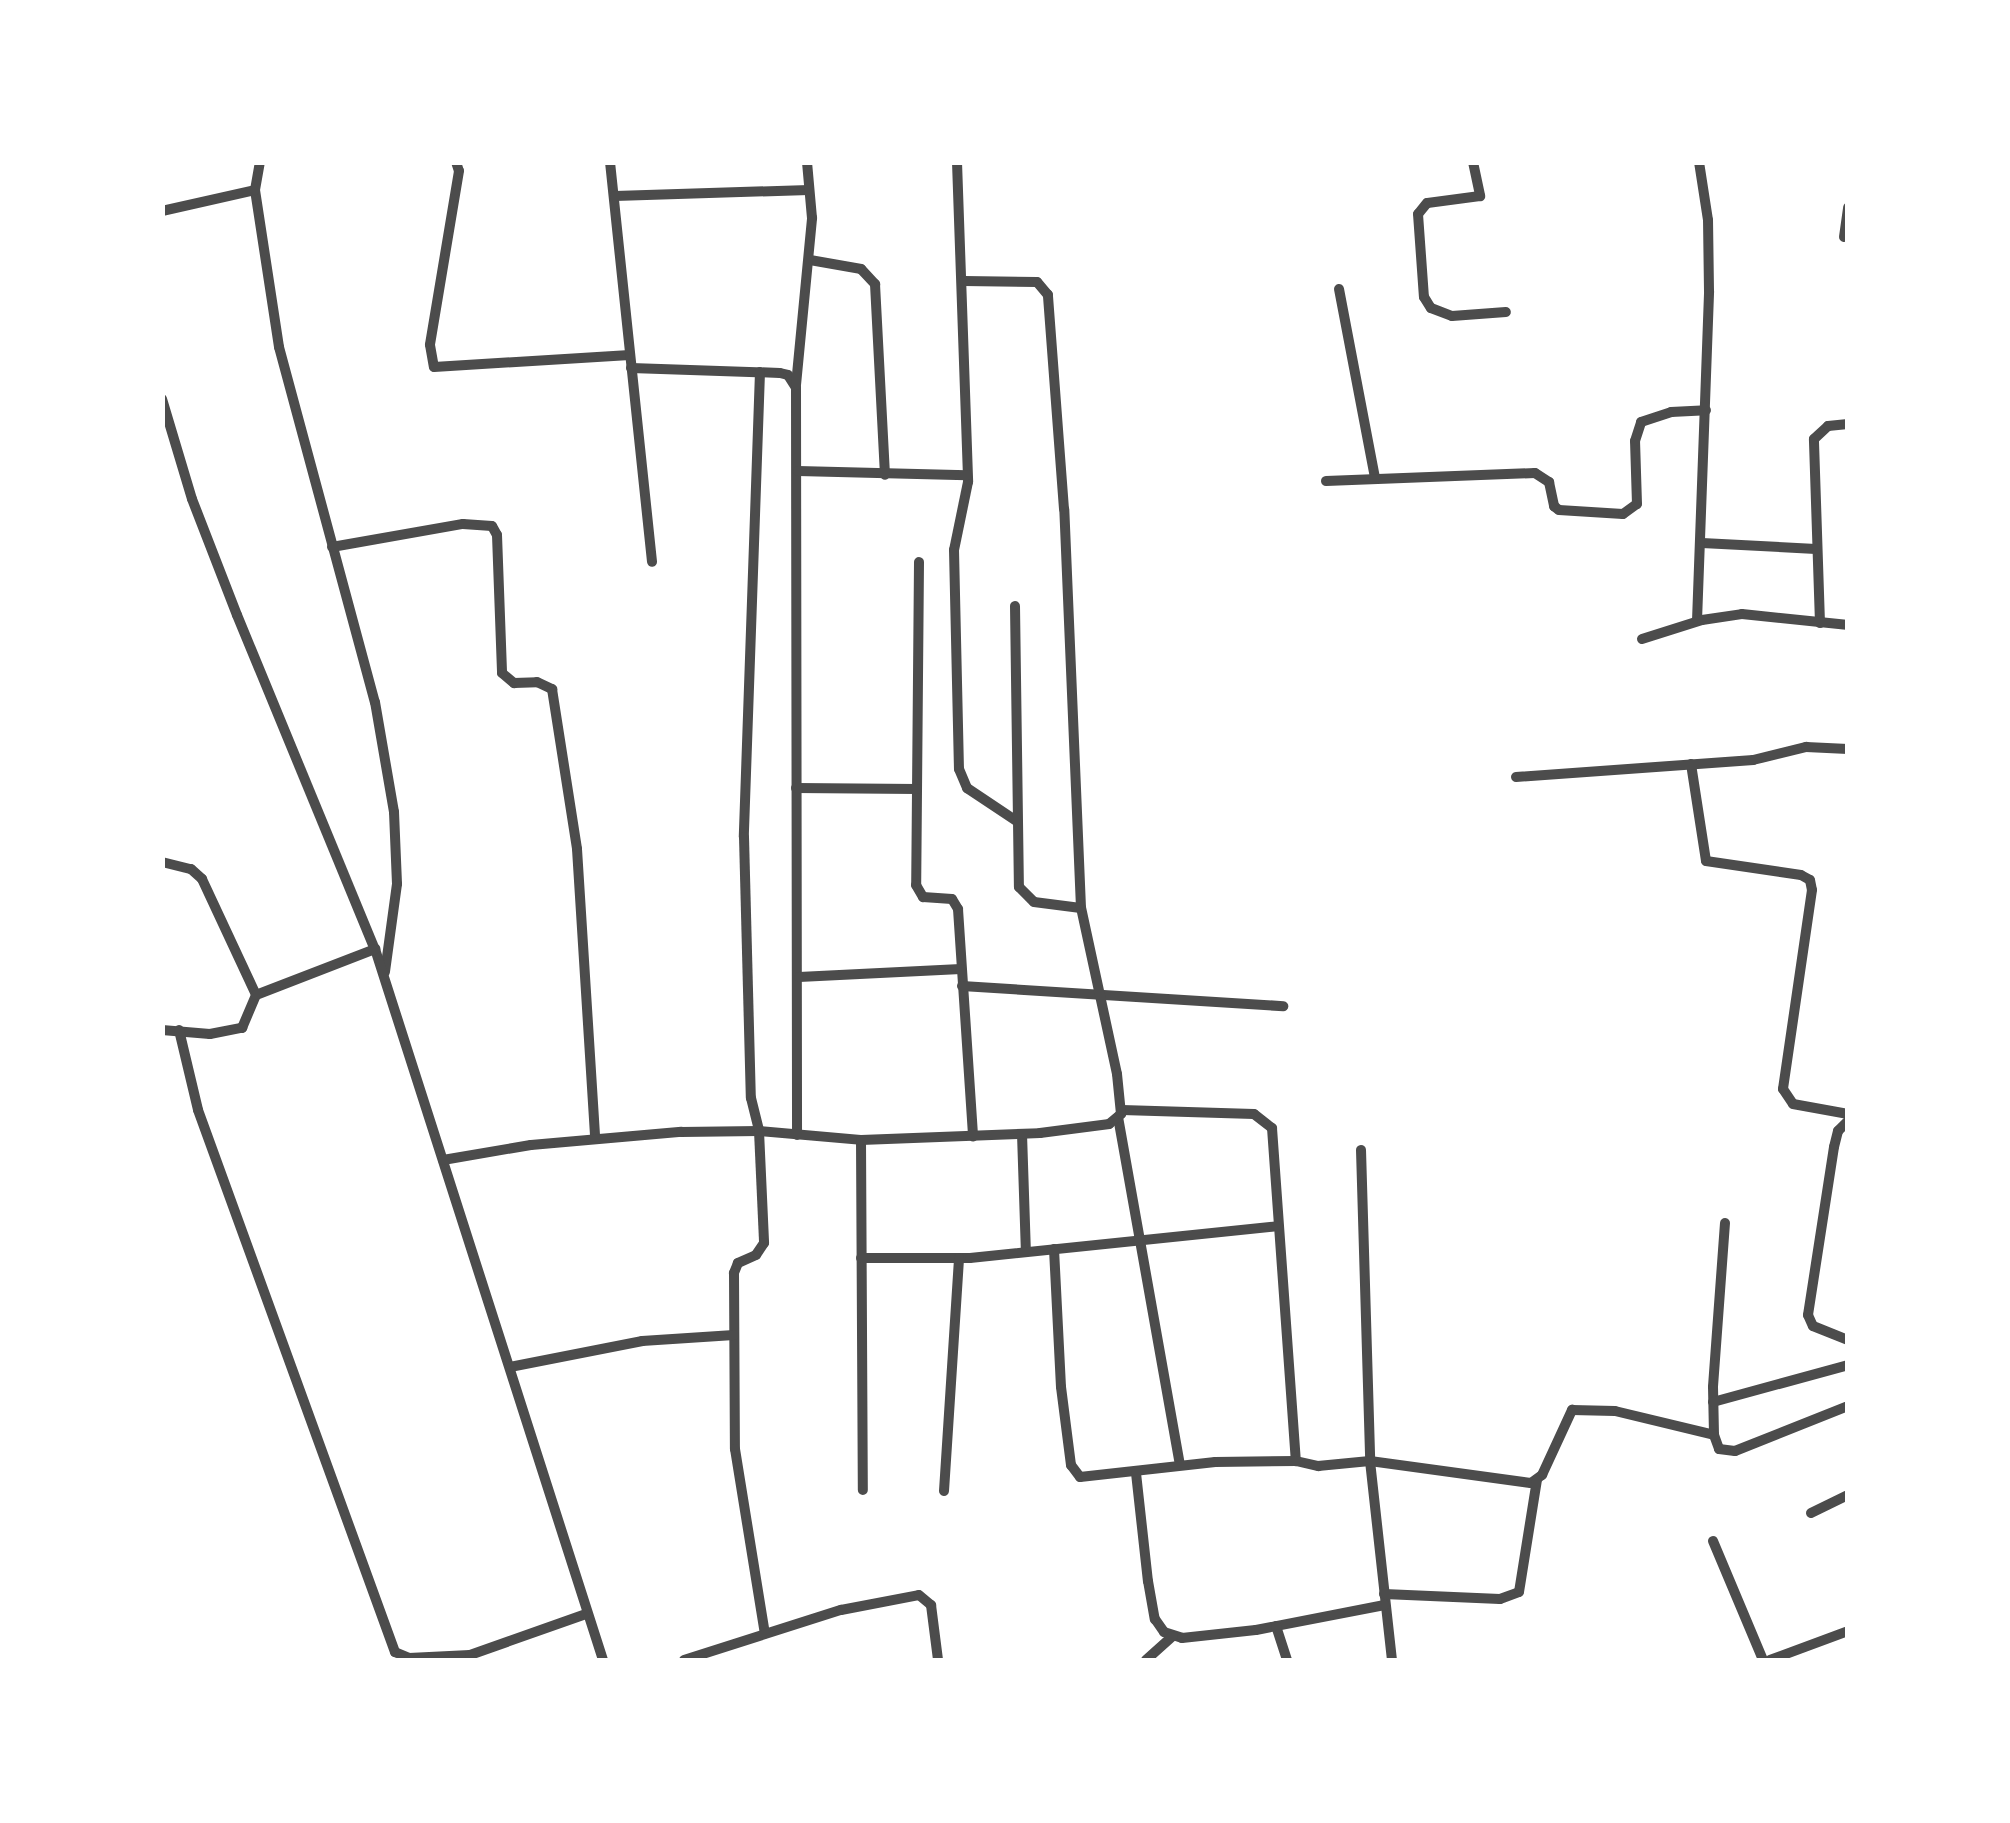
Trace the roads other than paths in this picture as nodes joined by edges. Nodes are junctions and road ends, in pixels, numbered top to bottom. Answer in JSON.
{"nodes":[{"id":1,"x":260,"y":162,"type":"edge"},
{"id":2,"x":456,"y":162,"type":"edge"},
{"id":3,"x":610,"y":162,"type":"edge"},
{"id":4,"x":807,"y":162,"type":"edge"},
{"id":5,"x":957,"y":162,"type":"edge"},
{"id":6,"x":1473,"y":162,"type":"edge"},
{"id":7,"x":1699,"y":162,"type":"edge"},
{"id":8,"x":255,"y":190,"type":"junction"},
{"id":9,"x":809,"y":190,"type":"junction"},
{"id":10,"x":614,"y":196,"type":"junction"},
{"id":11,"x":1848,"y":207,"type":"edge"},
{"id":12,"x":162,"y":211,"type":"edge"},
{"id":13,"x":1844,"y":237,"type":"dead end"},
{"id":14,"x":810,"y":260,"type":"junction"},
{"id":15,"x":964,"y":282,"type":"junction"},
{"id":16,"x":1338,"y":289,"type":"dead end"},
{"id":17,"x":1506,"y":312,"type":"dead end"},
{"id":18,"x":630,"y":355,"type":"junction"},
{"id":19,"x":631,"y":368,"type":"junction"},
{"id":20,"x":760,"y":372,"type":"junction"},
{"id":21,"x":796,"y":388,"type":"junction"},
{"id":22,"x":162,"y":399,"type":"edge"},
{"id":23,"x":1706,"y":410,"type":"junction"},
{"id":24,"x":1848,"y":424,"type":"edge"},
{"id":25,"x":798,"y":470,"type":"junction"},
{"id":26,"x":885,"y":475,"type":"junction"},
{"id":27,"x":967,"y":476,"type":"junction"},
{"id":28,"x":1375,"y":478,"type":"junction"},
{"id":29,"x":1326,"y":481,"type":"dead end"},
{"id":30,"x":1702,"y":543,"type":"junction"},
{"id":31,"x":332,"y":547,"type":"junction"},
{"id":32,"x":1816,"y":549,"type":"junction"},
{"id":33,"x":652,"y":562,"type":"dead end"},
{"id":34,"x":919,"y":562,"type":"dead end"},
{"id":35,"x":1015,"y":606,"type":"dead end"},
{"id":36,"x":1697,"y":621,"type":"junction"},
{"id":37,"x":1820,"y":622,"type":"junction"},
{"id":38,"x":1848,"y":625,"type":"edge"},
{"id":39,"x":1642,"y":639,"type":"dead end"},
{"id":40,"x":1848,"y":749,"type":"edge"},
{"id":41,"x":1690,"y":764,"type":"junction"},
{"id":42,"x":1516,"y":777,"type":"dead end"},
{"id":43,"x":796,"y":788,"type":"junction"},
{"id":44,"x":918,"y":789,"type":"junction"},
{"id":45,"x":1018,"y":822,"type":"junction"},
{"id":46,"x":162,"y":862,"type":"edge"},
{"id":47,"x":1080,"y":908,"type":"junction"},
{"id":48,"x":375,"y":949,"type":"junction"},
{"id":49,"x":961,"y":968,"type":"junction"},
{"id":50,"x":798,"y":977,"type":"junction"},
{"id":51,"x":384,"y":978,"type":"junction"},
{"id":52,"x":962,"y":986,"type":"junction"},
{"id":53,"x":256,"y":995,"type":"junction"},
{"id":54,"x":1098,"y":998,"type":"junction"},
{"id":55,"x":1283,"y":1006,"type":"dead end"},
{"id":56,"x":162,"y":1030,"type":"edge"},
{"id":57,"x":179,"y":1030,"type":"junction"},
{"id":58,"x":1120,"y":1114,"type":"junction"},
{"id":59,"x":1848,"y":1118,"type":"edge"},
{"id":60,"x":759,"y":1132,"type":"junction"},
{"id":61,"x":1022,"y":1134,"type":"junction"},
{"id":62,"x":797,"y":1135,"type":"junction"},
{"id":63,"x":595,"y":1137,"type":"junction"},
{"id":64,"x":973,"y":1137,"type":"junction"},
{"id":65,"x":862,"y":1140,"type":"junction"},
{"id":66,"x":1361,"y":1150,"type":"dead end"},
{"id":67,"x":442,"y":1160,"type":"junction"},
{"id":68,"x":1724,"y":1223,"type":"dead end"},
{"id":69,"x":1278,"y":1226,"type":"junction"},
{"id":70,"x":1142,"y":1237,"type":"junction"},
{"id":71,"x":1054,"y":1249,"type":"junction"},
{"id":72,"x":1026,"y":1252,"type":"junction"},
{"id":73,"x":862,"y":1258,"type":"junction"},
{"id":74,"x":958,"y":1258,"type":"junction"},
{"id":75,"x":734,"y":1335,"type":"junction"},
{"id":76,"x":1848,"y":1340,"type":"edge"},
{"id":77,"x":1848,"y":1365,"type":"edge"},
{"id":78,"x":510,"y":1367,"type":"junction"},
{"id":79,"x":1713,"y":1402,"type":"junction"},
{"id":80,"x":1848,"y":1406,"type":"edge"},
{"id":81,"x":1714,"y":1435,"type":"junction"},
{"id":82,"x":1296,"y":1461,"type":"junction"},
{"id":83,"x":1370,"y":1461,"type":"junction"},
{"id":84,"x":1180,"y":1465,"type":"junction"},
{"id":85,"x":1136,"y":1473,"type":"junction"},
{"id":86,"x":1537,"y":1480,"type":"junction"},
{"id":87,"x":863,"y":1490,"type":"dead end"},
{"id":88,"x":944,"y":1491,"type":"dead end"},
{"id":89,"x":1848,"y":1494,"type":"edge"},
{"id":90,"x":1811,"y":1513,"type":"dead end"},
{"id":91,"x":1713,"y":1541,"type":"dead end"},
{"id":92,"x":1385,"y":1599,"type":"junction"},
{"id":93,"x":586,"y":1614,"type":"junction"},
{"id":94,"x":1276,"y":1626,"type":"junction"},
{"id":95,"x":1848,"y":1631,"type":"edge"},
{"id":96,"x":765,"y":1634,"type":"junction"},
{"id":97,"x":1173,"y":1636,"type":"junction"},
{"id":98,"x":395,"y":1656,"type":"edge"},
{"id":99,"x":602,"y":1660,"type":"edge"},
{"id":100,"x":684,"y":1660,"type":"edge"},
{"id":101,"x":938,"y":1660,"type":"edge"},
{"id":102,"x":1146,"y":1660,"type":"edge"},
{"id":103,"x":1287,"y":1660,"type":"edge"},
{"id":104,"x":1392,"y":1660,"type":"edge"},
{"id":105,"x":1767,"y":1660,"type":"edge"}],
"edges":[{"from":1,"to":8,"type":"street"},
{"from":2,"to":18,"type":"street"},
{"from":3,"to":10,"type":"street"},
{"from":4,"to":9,"type":"street"},
{"from":5,"to":15,"type":"street"},
{"from":6,"to":17,"type":"street"},
{"from":7,"to":23,"type":"street"},
{"from":8,"to":12,"type":"street"},
{"from":8,"to":31,"type":"street"},
{"from":9,"to":10,"type":"street"},
{"from":9,"to":14,"type":"street"},
{"from":10,"to":18,"type":"street"},
{"from":11,"to":13,"type":"street"},
{"from":14,"to":21,"type":"street"},
{"from":14,"to":26,"type":"street"},
{"from":15,"to":27,"type":"street"},
{"from":15,"to":47,"type":"street"},
{"from":16,"to":28,"type":"street"},
{"from":18,"to":19,"type":"street"},
{"from":19,"to":20,"type":"street"},
{"from":19,"to":33,"type":"street"},
{"from":20,"to":21,"type":"street"},
{"from":20,"to":60,"type":"street"},
{"from":21,"to":25,"type":"street"},
{"from":22,"to":48,"type":"street"},
{"from":23,"to":28,"type":"street"},
{"from":23,"to":30,"type":"street"},
{"from":24,"to":32,"type":"street"},
{"from":25,"to":26,"type":"street"},
{"from":25,"to":43,"type":"street"},
{"from":26,"to":27,"type":"street"},
{"from":27,"to":45,"type":"street"},
{"from":28,"to":29,"type":"street"},
{"from":30,"to":32,"type":"street"},
{"from":30,"to":36,"type":"street"},
{"from":31,"to":51,"type":"street"},
{"from":31,"to":63,"type":"street"},
{"from":32,"to":37,"type":"street"},
{"from":34,"to":44,"type":"street"},
{"from":35,"to":45,"type":"street"},
{"from":36,"to":37,"type":"street"},
{"from":36,"to":39,"type":"street"},
{"from":37,"to":38,"type":"street"},
{"from":40,"to":41,"type":"street"},
{"from":41,"to":42,"type":"street"},
{"from":41,"to":59,"type":"street"},
{"from":43,"to":44,"type":"street"},
{"from":43,"to":50,"type":"street"},
{"from":44,"to":49,"type":"street"},
{"from":45,"to":47,"type":"street"},
{"from":46,"to":53,"type":"street"},
{"from":47,"to":54,"type":"street"},
{"from":48,"to":51,"type":"street"},
{"from":48,"to":53,"type":"street"},
{"from":49,"to":50,"type":"street"},
{"from":49,"to":52,"type":"street"},
{"from":50,"to":62,"type":"street"},
{"from":51,"to":67,"type":"street"},
{"from":52,"to":54,"type":"street"},
{"from":52,"to":64,"type":"street"},
{"from":53,"to":57,"type":"street"},
{"from":54,"to":55,"type":"street"},
{"from":54,"to":58,"type":"street"},
{"from":56,"to":57,"type":"street"},
{"from":57,"to":98,"type":"street"},
{"from":58,"to":61,"type":"street"},
{"from":58,"to":69,"type":"street"},
{"from":58,"to":70,"type":"street"},
{"from":59,"to":76,"type":"street"},
{"from":60,"to":62,"type":"street"},
{"from":60,"to":63,"type":"street"},
{"from":60,"to":75,"type":"street"},
{"from":61,"to":64,"type":"street"},
{"from":61,"to":72,"type":"street"},
{"from":62,"to":65,"type":"street"},
{"from":63,"to":67,"type":"street"},
{"from":64,"to":65,"type":"street"},
{"from":65,"to":73,"type":"street"},
{"from":66,"to":83,"type":"street"},
{"from":67,"to":78,"type":"street"},
{"from":68,"to":79,"type":"street"},
{"from":69,"to":70,"type":"street"},
{"from":69,"to":82,"type":"street"},
{"from":70,"to":71,"type":"street"},
{"from":70,"to":84,"type":"street"},
{"from":71,"to":72,"type":"street"},
{"from":71,"to":85,"type":"street"},
{"from":72,"to":74,"type":"street"},
{"from":73,"to":74,"type":"street"},
{"from":73,"to":87,"type":"street"},
{"from":74,"to":88,"type":"street"},
{"from":75,"to":78,"type":"street"},
{"from":75,"to":96,"type":"street"},
{"from":77,"to":79,"type":"street"},
{"from":78,"to":93,"type":"street"},
{"from":79,"to":81,"type":"street"},
{"from":80,"to":81,"type":"street"},
{"from":81,"to":86,"type":"street"},
{"from":82,"to":83,"type":"street"},
{"from":82,"to":84,"type":"street"},
{"from":83,"to":86,"type":"street"},
{"from":83,"to":92,"type":"street"},
{"from":84,"to":85,"type":"street"},
{"from":85,"to":97,"type":"street"},
{"from":86,"to":92,"type":"street"},
{"from":89,"to":90,"type":"street"},
{"from":91,"to":105,"type":"street"},
{"from":92,"to":94,"type":"street"},
{"from":92,"to":104,"type":"street"},
{"from":93,"to":98,"type":"street"},
{"from":93,"to":99,"type":"street"},
{"from":94,"to":97,"type":"street"},
{"from":94,"to":103,"type":"street"},
{"from":95,"to":105,"type":"street"},
{"from":96,"to":100,"type":"street"},
{"from":96,"to":101,"type":"street"},
{"from":97,"to":102,"type":"street"}]}
